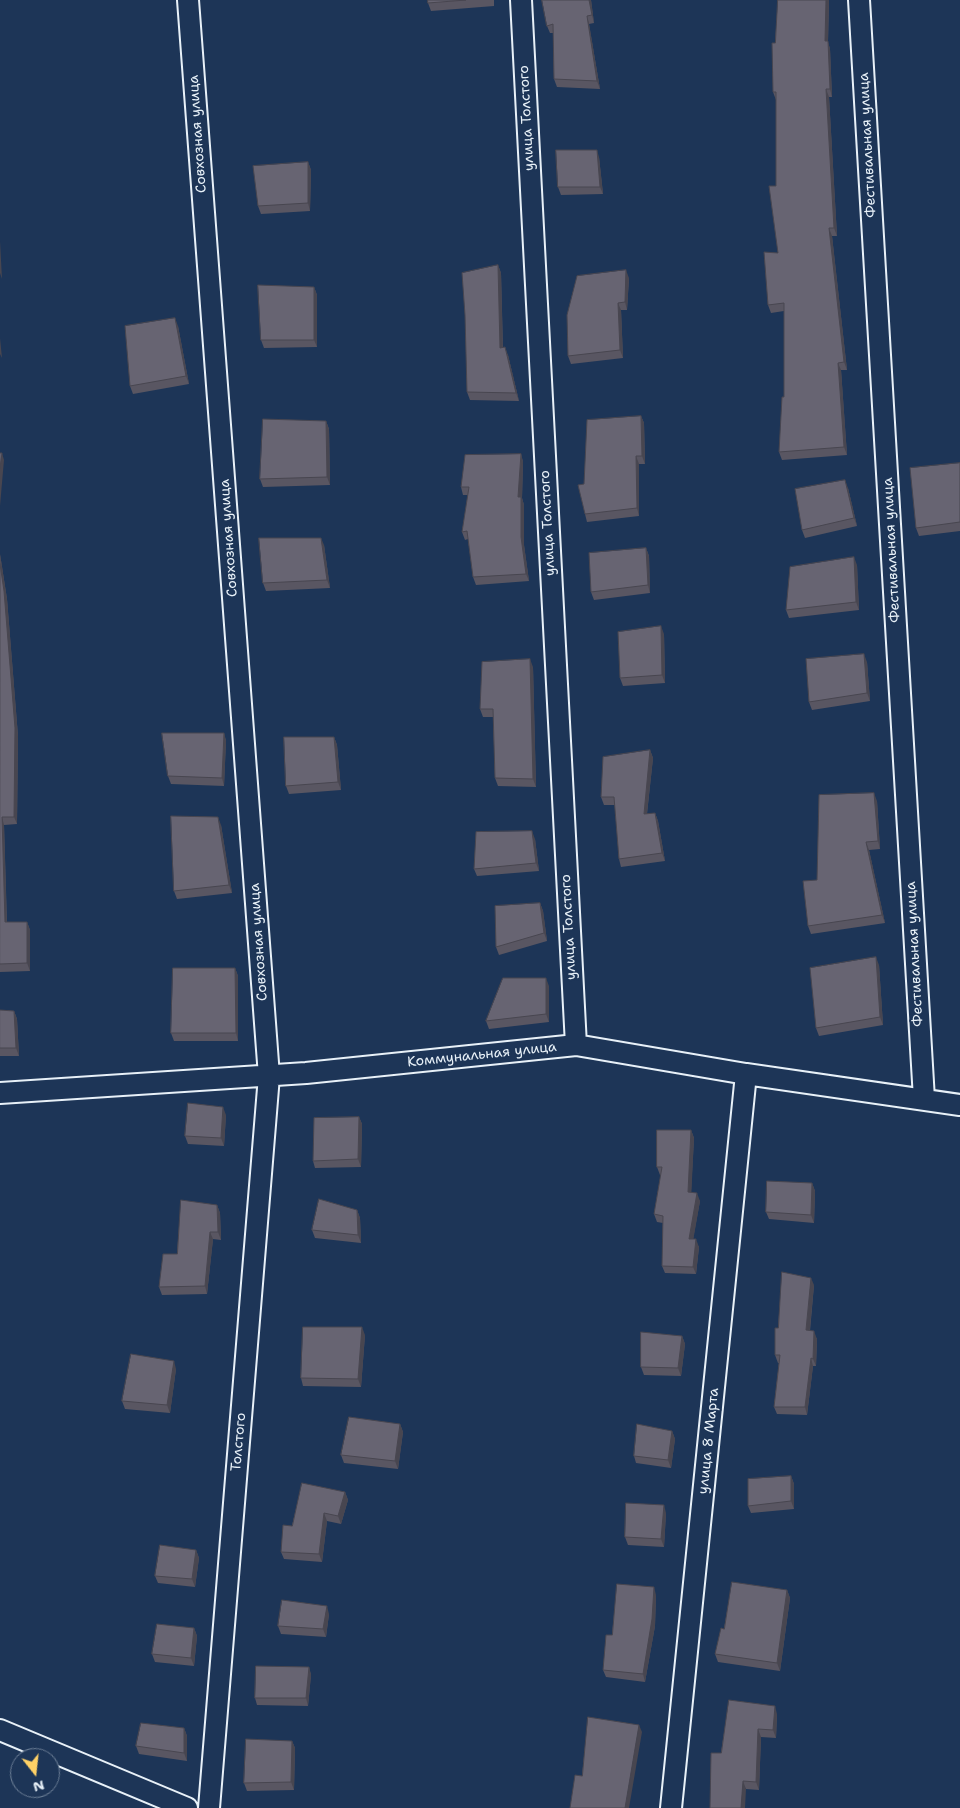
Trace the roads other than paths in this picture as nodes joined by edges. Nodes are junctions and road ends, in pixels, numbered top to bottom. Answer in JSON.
{"nodes":[{"id":1,"x":188,"y":0,"type":"edge"},
{"id":2,"x":521,"y":0,"type":"edge"},
{"id":3,"x":859,"y":0,"type":"edge"},
{"id":4,"x":576,"y":1045,"type":"junction"},
{"id":5,"x":746,"y":1074,"type":"junction"},
{"id":6,"x":269,"y":1076,"type":"junction"},
{"id":7,"x":0,"y":1093,"type":"edge"},
{"id":8,"x":924,"y":1099,"type":"junction"},
{"id":9,"x":960,"y":1105,"type":"edge"},
{"id":10,"x":0,"y":1730,"type":"edge"},
{"id":11,"x":187,"y":1808,"type":"edge"},
{"id":12,"x":209,"y":1808,"type":"edge"},
{"id":13,"x":671,"y":1808,"type":"edge"}],
"edges":[{"from":1,"to":6,"type":"street","name":"Совхозная улица"},
{"from":2,"to":4,"type":"street","name":"улица Толстого"},
{"from":3,"to":8,"type":"street","name":"Фестивальная улица"},
{"from":4,"to":5,"type":"street","name":"Коммунальная улица"},
{"from":4,"to":6,"type":"street","name":"Коммунальная улица"},
{"from":5,"to":8,"type":"street","name":"Коммунальная улица"},
{"from":5,"to":13,"type":"street","name":"улица 8 Марта"},
{"from":6,"to":7,"type":"street","name":"Коммунальная улица"},
{"from":6,"to":12,"type":"street","name":"Толстого"},
{"from":8,"to":9,"type":"street","name":"Коммунальная улица"},
{"from":10,"to":11,"type":"street"}]}
